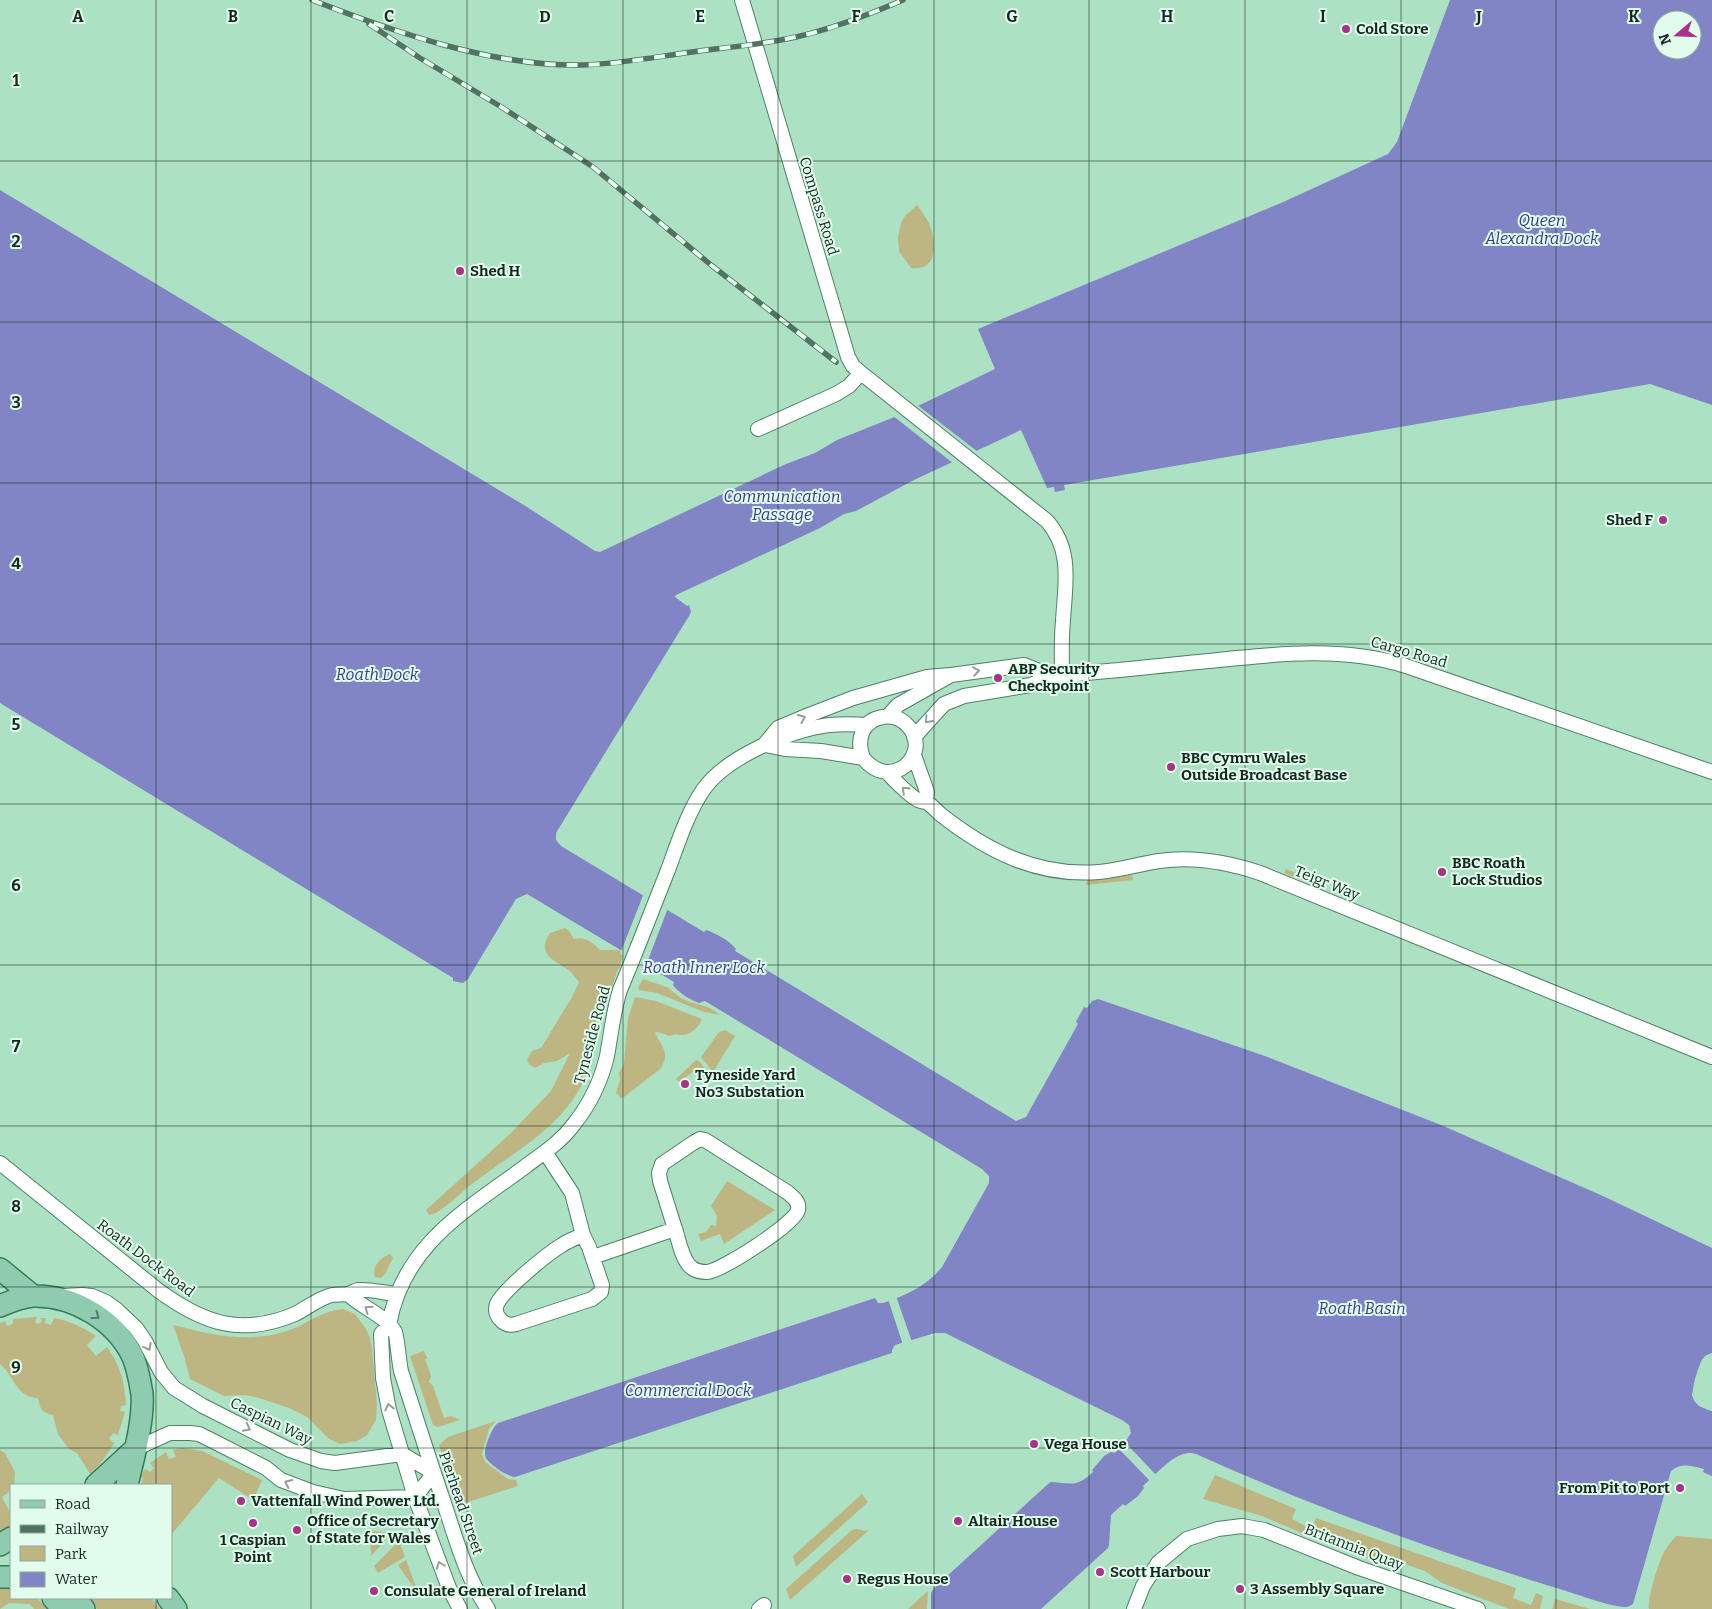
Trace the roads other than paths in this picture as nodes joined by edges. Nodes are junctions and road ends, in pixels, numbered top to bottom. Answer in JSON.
{"nodes":[{"id":1,"x":742,"y":0,"type":"edge"},
{"id":2,"x":861,"y":373,"type":"junction"},
{"id":3,"x":758,"y":429,"type":"dead end"},
{"id":4,"x":950,"y":675,"type":"junction"},
{"id":5,"x":1057,"y":676,"type":"junction"},
{"id":6,"x":888,"y":716,"type":"junction"},
{"id":7,"x":867,"y":725,"type":"junction"},
{"id":8,"x":914,"y":736,"type":"junction"},
{"id":9,"x":764,"y":745,"type":"junction"},
{"id":10,"x":914,"y":755,"type":"junction"},
{"id":11,"x":863,"y":758,"type":"junction"},
{"id":12,"x":887,"y":772,"type":"junction"},
{"id":13,"x":1712,"y":772,"type":"edge"},
{"id":14,"x":926,"y":802,"type":"junction"},
{"id":15,"x":1712,"y":1057,"type":"edge"},
{"id":16,"x":545,"y":1152,"type":"junction"},
{"id":17,"x":0,"y":1163,"type":"edge"},
{"id":18,"x":675,"y":1229,"type":"junction"},
{"id":19,"x":582,"y":1235,"type":"junction"},
{"id":20,"x":593,"y":1257,"type":"junction"},
{"id":21,"x":0,"y":1269,"type":"edge"},
{"id":22,"x":348,"y":1294,"type":"junction"},
{"id":23,"x":396,"y":1294,"type":"junction"},
{"id":24,"x":42,"y":1297,"type":"junction"},
{"id":25,"x":0,"y":1306,"type":"edge"},
{"id":26,"x":389,"y":1325,"type":"junction"},
{"id":27,"x":135,"y":1450,"type":"junction"},
{"id":28,"x":402,"y":1454,"type":"junction"},
{"id":29,"x":434,"y":1472,"type":"junction"},
{"id":30,"x":97,"y":1484,"type":"edge"},
{"id":31,"x":127,"y":1484,"type":"edge"},
{"id":32,"x":415,"y":1497,"type":"junction"},
{"id":33,"x":55,"y":1599,"type":"edge"},
{"id":34,"x":63,"y":1609,"type":"edge"},
{"id":35,"x":460,"y":1609,"type":"edge"},
{"id":36,"x":488,"y":1609,"type":"edge"},
{"id":37,"x":1134,"y":1609,"type":"edge"},
{"id":38,"x":1478,"y":1609,"type":"edge"}],
"edges":[{"from":1,"to":2,"type":"street","name":"Compass Road"},
{"from":2,"to":3,"type":"street"},
{"from":2,"to":5,"type":"street","name":"Compass Road"},
{"from":4,"to":5,"type":"street","one_way":true},
{"from":4,"to":6,"type":"street"},
{"from":9,"to":4,"type":"street","one_way":true},
{"from":5,"to":8,"type":"street","one_way":true},
{"from":5,"to":13,"type":"street","name":"Cargo Road"},
{"from":6,"to":7,"type":"street"},
{"from":6,"to":8,"type":"street"},
{"from":7,"to":9,"type":"street"},
{"from":7,"to":11,"type":"street"},
{"from":8,"to":10,"type":"street"},
{"from":9,"to":11,"type":"street"},
{"from":9,"to":16,"type":"street","name":"Tyneside Road"},
{"from":10,"to":12,"type":"street"},
{"from":10,"to":14,"type":"street"},
{"from":11,"to":12,"type":"street"},
{"from":14,"to":12,"type":"street","name":"Teigr Way","one_way":true},
{"from":14,"to":15,"type":"street","name":"Teigr Way"},
{"from":16,"to":19,"type":"street"},
{"from":16,"to":23,"type":"street","name":"Tyneside Road"},
{"from":17,"to":22,"type":"street","name":"Roath Dock Road"},
{"from":18,"to":18,"type":"street"},
{"from":18,"to":20,"type":"street"},
{"from":19,"to":20,"type":"street"},
{"from":19,"to":20,"type":"street"},
{"from":21,"to":24,"type":"main road"},
{"from":22,"to":23,"type":"street","name":"Roath Dock Road"},
{"from":26,"to":22,"type":"street","one_way":true},
{"from":23,"to":26,"type":"street","name":"Tyneside Road"},
{"from":24,"to":25,"type":"main road"},
{"from":24,"to":27,"type":"main road","one_way":true},
{"from":24,"to":28,"type":"street","name":"Caspian Way","one_way":true},
{"from":28,"to":26,"type":"street","one_way":true},
{"from":26,"to":29,"type":"street","name":"Pierhead Street"},
{"from":27,"to":30,"type":"main road"},
{"from":27,"to":31,"type":"main road"},
{"from":32,"to":27,"type":"street","one_way":true},
{"from":28,"to":29,"type":"street"},
{"from":28,"to":32,"type":"street"},
{"from":29,"to":32,"type":"street"},
{"from":29,"to":36,"type":"street","name":"Pierhead Street"},
{"from":35,"to":32,"type":"street","one_way":true},
{"from":33,"to":34,"type":"main road"},
{"from":37,"to":38,"type":"street","name":"Britannia Quay"}]}
